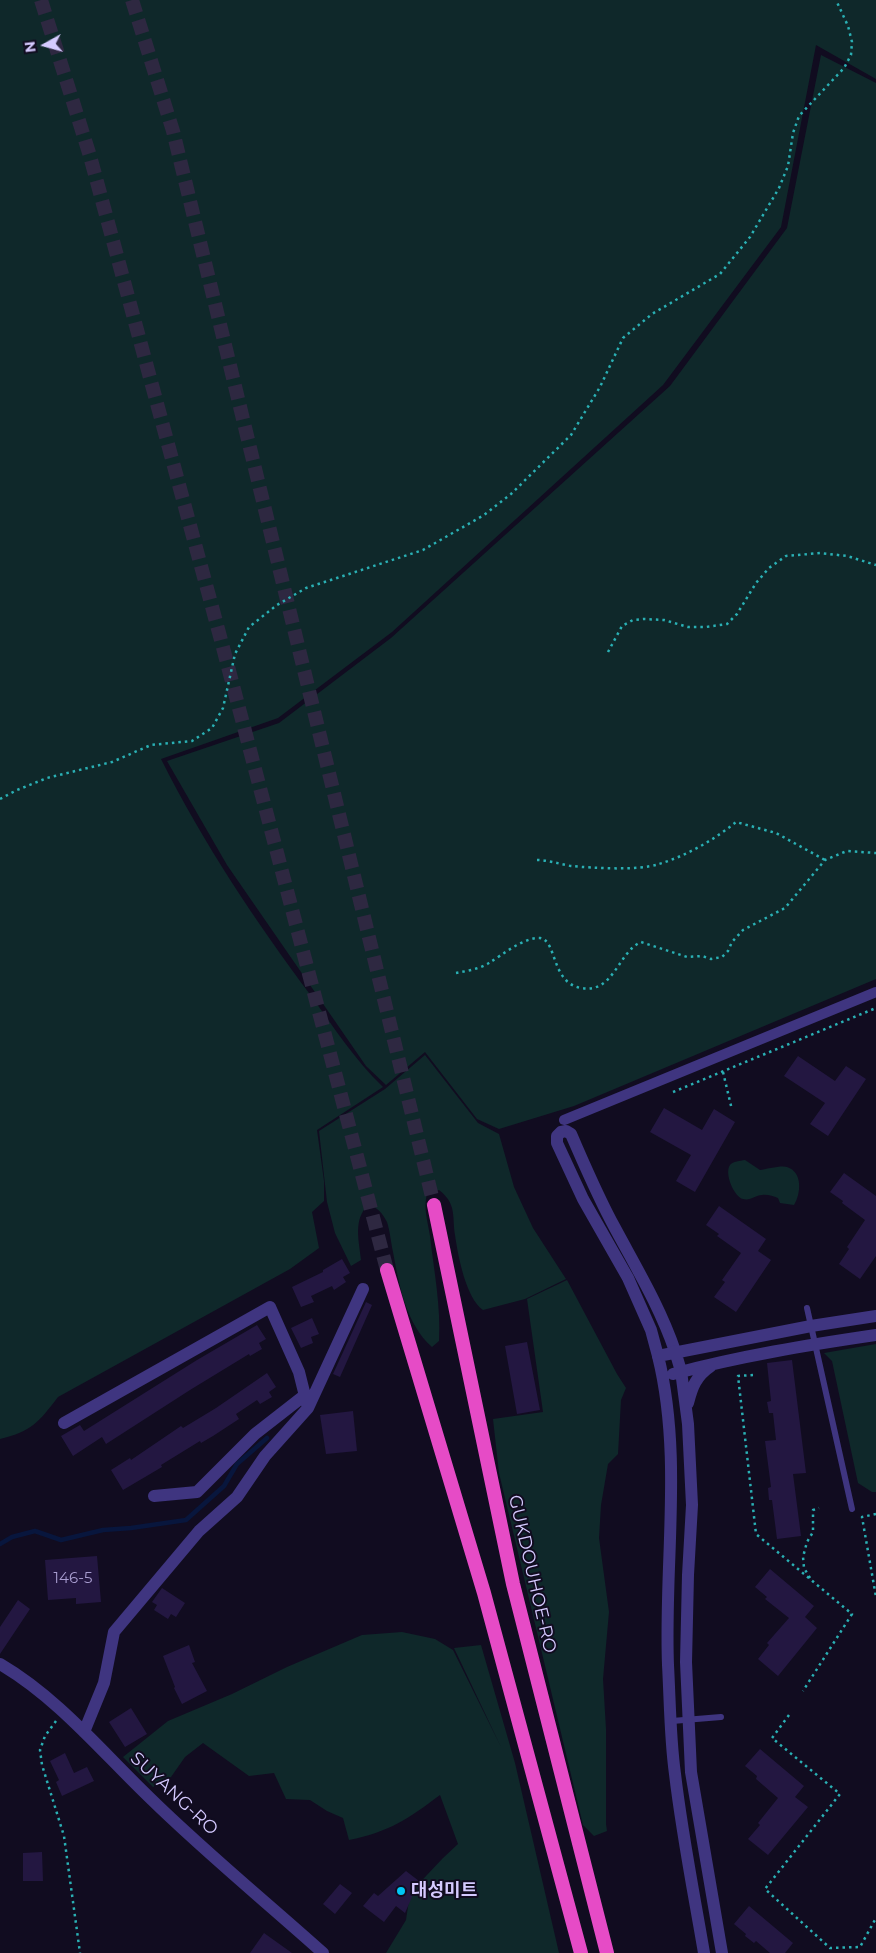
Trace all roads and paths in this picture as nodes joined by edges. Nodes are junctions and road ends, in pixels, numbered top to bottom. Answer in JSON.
{"nodes":[{"id":1,"x":836,"y":0,"type":"edge"},
{"id":2,"x":876,"y":565,"type":"edge"},
{"id":3,"x":608,"y":652,"type":"dead end"},
{"id":4,"x":0,"y":799,"type":"edge"},
{"id":5,"x":876,"y":853,"type":"edge"},
{"id":6,"x":536,"y":860,"type":"dead end"},
{"id":7,"x":825,"y":860,"type":"junction"},
{"id":8,"x":456,"y":973,"type":"dead end"},
{"id":9,"x":876,"y":992,"type":"edge"},
{"id":10,"x":876,"y":1008,"type":"edge"},
{"id":11,"x":723,"y":1072,"type":"junction"},
{"id":12,"x":673,"y":1092,"type":"dead end"},
{"id":13,"x":732,"y":1110,"type":"dead end"},
{"id":14,"x":564,"y":1120,"type":"dead end"},
{"id":15,"x":434,"y":1205,"type":"tunnel mouth"},
{"id":16,"x":387,"y":1270,"type":"tunnel mouth"},
{"id":17,"x":363,"y":1289,"type":"dead end"},
{"id":18,"x":807,"y":1308,"type":"dead end"},
{"id":19,"x":876,"y":1316,"type":"edge"},
{"id":20,"x":811,"y":1326,"type":"junction"},
{"id":21,"x":876,"y":1335,"type":"edge"},
{"id":22,"x":815,"y":1344,"type":"junction"},
{"id":23,"x":675,"y":1351,"type":"junction"},
{"id":24,"x":658,"y":1356,"type":"junction"},
{"id":25,"x":716,"y":1363,"type":"junction"},
{"id":26,"x":681,"y":1372,"type":"junction"},
{"id":27,"x":753,"y":1375,"type":"dead end"},
{"id":28,"x":663,"y":1376,"type":"junction"},
{"id":29,"x":305,"y":1395,"type":"junction"},
{"id":30,"x":308,"y":1408,"type":"junction"},
{"id":31,"x":687,"y":1410,"type":"junction"},
{"id":32,"x":64,"y":1422,"type":"dead end"},
{"id":33,"x":154,"y":1496,"type":"dead end"},
{"id":34,"x":820,"y":1508,"type":"dead end"},
{"id":35,"x":852,"y":1509,"type":"dead end"},
{"id":36,"x":876,"y":1514,"type":"edge"},
{"id":37,"x":812,"y":1581,"type":"junction"},
{"id":38,"x":876,"y":1597,"type":"edge"},
{"id":39,"x":0,"y":1664,"type":"edge"},
{"id":40,"x":803,"y":1691,"type":"dead end"},
{"id":41,"x":64,"y":1713,"type":"junction"},
{"id":42,"x":789,"y":1715,"type":"dead end"},
{"id":43,"x":721,"y":1717,"type":"dead end"},
{"id":44,"x":689,"y":1720,"type":"junction"},
{"id":45,"x":672,"y":1721,"type":"junction"},
{"id":46,"x":84,"y":1732,"type":"junction"},
{"id":47,"x":876,"y":1918,"type":"edge"},
{"id":48,"x":607,"y":1951,"type":"edge"},
{"id":49,"x":80,"y":1953,"type":"edge"},
{"id":50,"x":323,"y":1953,"type":"edge"},
{"id":51,"x":581,"y":1953,"type":"edge"},
{"id":52,"x":704,"y":1953,"type":"edge"},
{"id":53,"x":722,"y":1953,"type":"edge"}],
"edges":[{"from":1,"to":4,"type":"path"},
{"from":2,"to":3,"type":"path"},
{"from":5,"to":7,"type":"path"},
{"from":6,"to":7,"type":"path"},
{"from":7,"to":8,"type":"path"},
{"from":9,"to":14,"type":"street"},
{"from":10,"to":11,"type":"path"},
{"from":11,"to":12,"type":"path"},
{"from":11,"to":13,"type":"path"},
{"from":15,"to":48,"type":"highway","name":"GUKDOUHOE-RO"},
{"from":16,"to":51,"type":"highway"},
{"from":17,"to":30,"type":"street"},
{"from":18,"to":20,"type":"lane"},
{"from":19,"to":20,"type":"street"},
{"from":20,"to":22,"type":"lane"},
{"from":20,"to":23,"type":"street"},
{"from":21,"to":22,"type":"street"},
{"from":22,"to":25,"type":"street"},
{"from":22,"to":35,"type":"lane"},
{"from":23,"to":24,"type":"street"},
{"from":23,"to":24,"type":"street"},
{"from":23,"to":26,"type":"street"},
{"from":24,"to":28,"type":"street"},
{"from":25,"to":26,"type":"street"},
{"from":25,"to":31,"type":"street"},
{"from":26,"to":28,"type":"street"},
{"from":26,"to":31,"type":"street"},
{"from":27,"to":37,"type":"path"},
{"from":28,"to":45,"type":"street"},
{"from":29,"to":30,"type":"street"},
{"from":29,"to":32,"type":"street"},
{"from":29,"to":33,"type":"street"},
{"from":30,"to":46,"type":"street"},
{"from":31,"to":44,"type":"street"},
{"from":34,"to":37,"type":"path"},
{"from":36,"to":38,"type":"path"},
{"from":37,"to":40,"type":"path"},
{"from":39,"to":41,"type":"street","name":"SUYANG-RO"},
{"from":41,"to":46,"type":"street","name":"SUYANG-RO"},
{"from":41,"to":49,"type":"path"},
{"from":42,"to":47,"type":"path"},
{"from":43,"to":44,"type":"lane"},
{"from":44,"to":45,"type":"lane"},
{"from":44,"to":53,"type":"street"},
{"from":45,"to":52,"type":"street"},
{"from":46,"to":50,"type":"street","name":"SUYANG-RO"}]}
